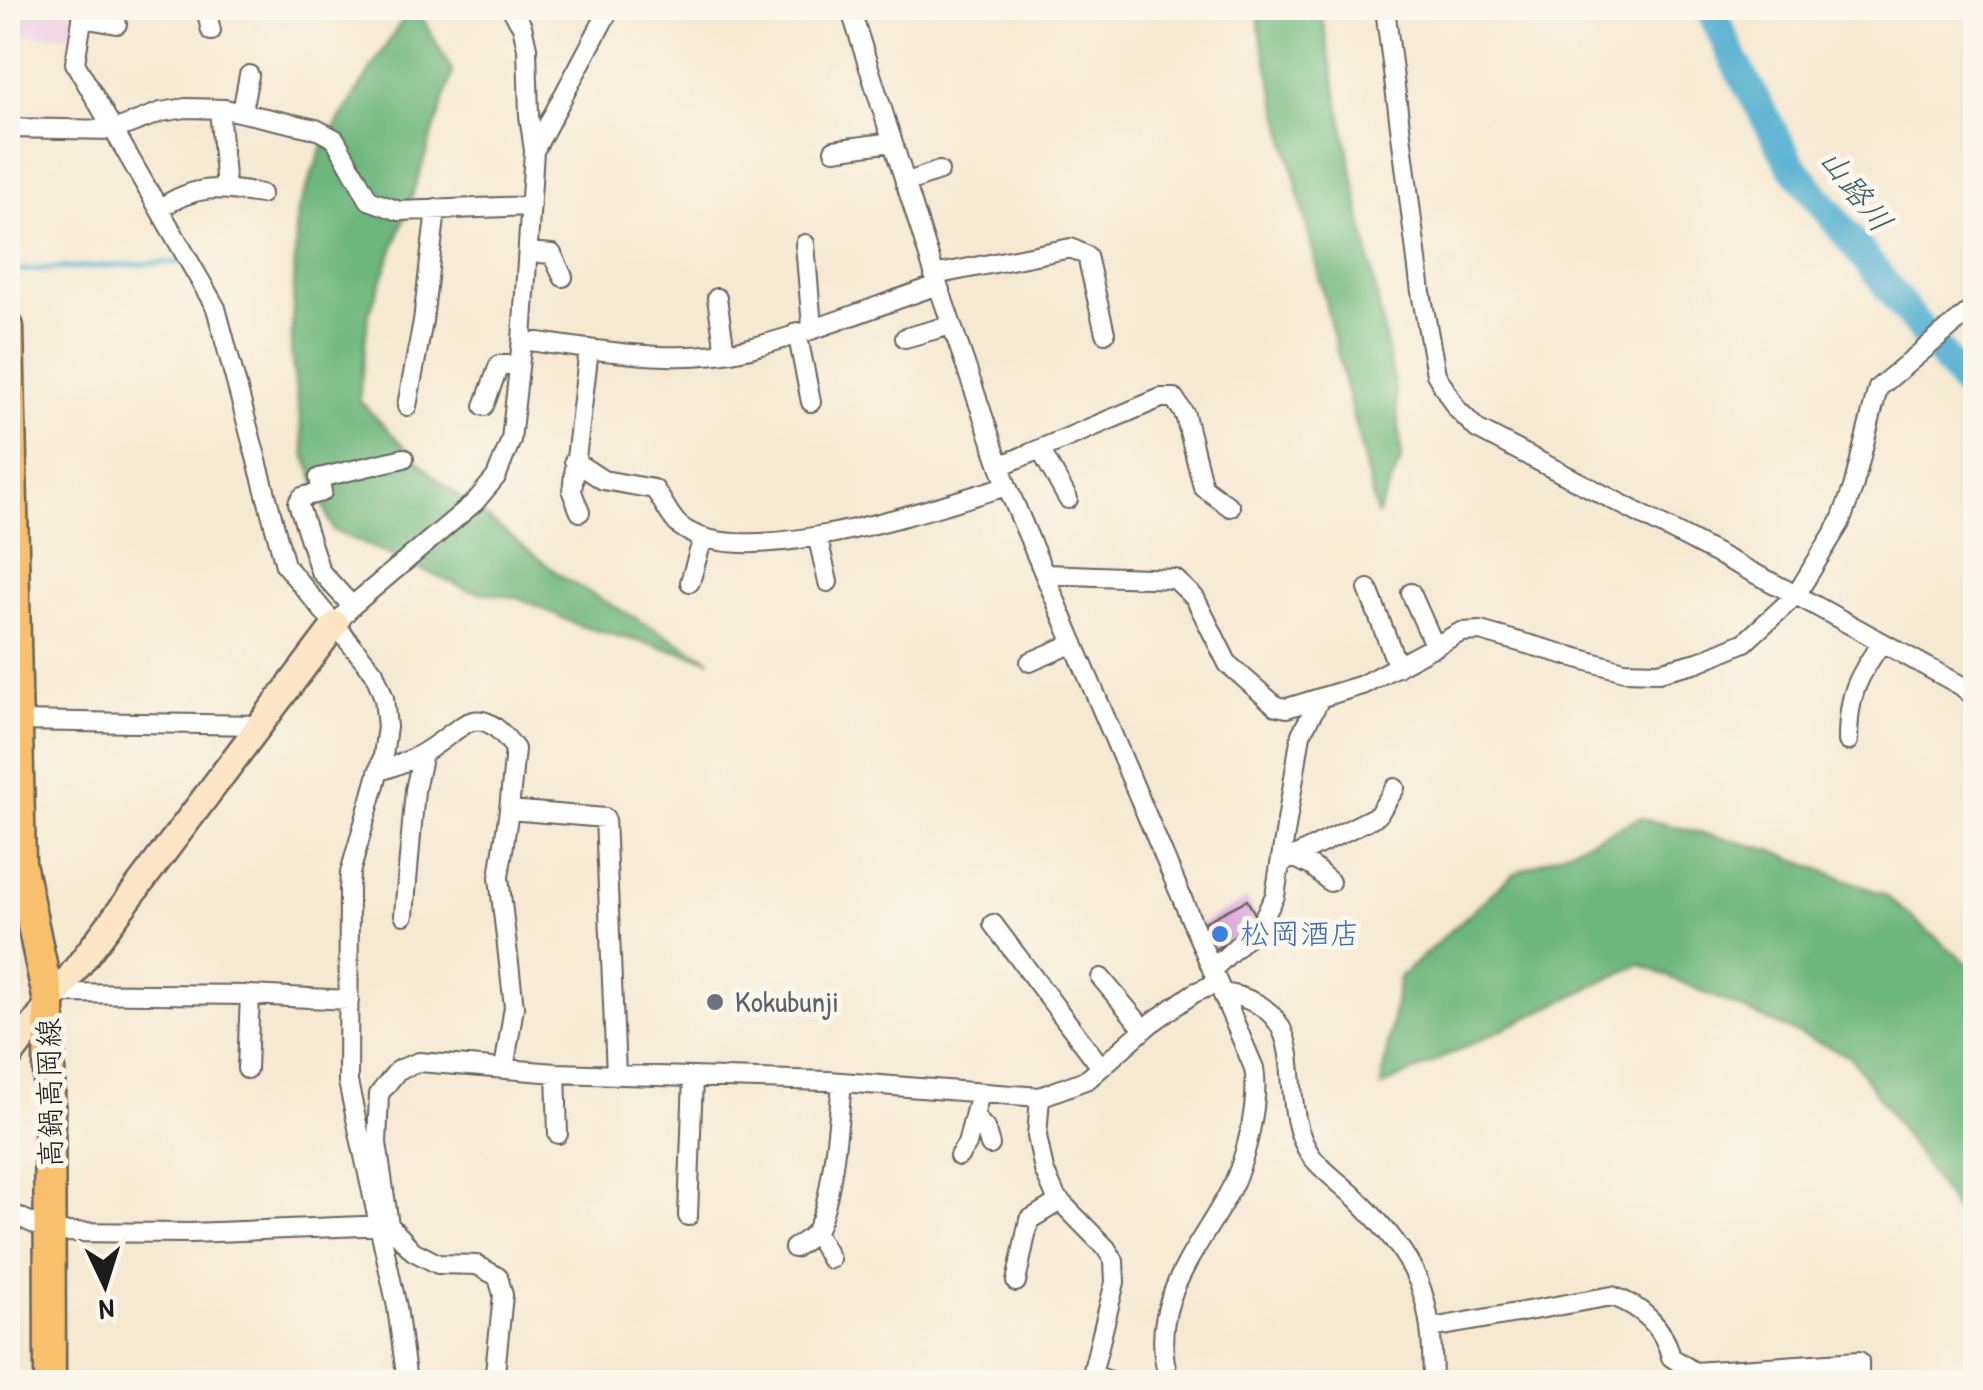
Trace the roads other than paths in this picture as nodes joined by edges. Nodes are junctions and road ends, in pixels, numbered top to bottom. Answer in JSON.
{"nodes":[{"id":1,"x":206,"y":8,"type":"edge"},
{"id":2,"x":511,"y":8,"type":"edge"},
{"id":3,"x":610,"y":8,"type":"edge"},
{"id":4,"x":850,"y":8,"type":"edge"},
{"id":5,"x":1385,"y":8,"type":"edge"},
{"id":6,"x":83,"y":13,"type":"edge"},
{"id":7,"x":118,"y":24,"type":"dead end"},
{"id":8,"x":211,"y":31,"type":"dead end"},
{"id":9,"x":249,"y":75,"type":"dead end"},
{"id":10,"x":219,"y":109,"type":"junction"},
{"id":11,"x":242,"y":112,"type":"junction"},
{"id":12,"x":8,"y":128,"type":"edge"},
{"id":13,"x":114,"y":130,"type":"junction"},
{"id":14,"x":892,"y":142,"type":"junction"},
{"id":15,"x":834,"y":150,"type":"dead end"},
{"id":16,"x":534,"y":151,"type":"junction"},
{"id":17,"x":939,"y":172,"type":"dead end"},
{"id":18,"x":905,"y":183,"type":"junction"},
{"id":19,"x":226,"y":188,"type":"junction"},
{"id":20,"x":261,"y":194,"type":"dead end"},
{"id":21,"x":531,"y":206,"type":"junction"},
{"id":22,"x":160,"y":209,"type":"junction"},
{"id":23,"x":436,"y":209,"type":"junction"},
{"id":24,"x":805,"y":244,"type":"dead end"},
{"id":25,"x":528,"y":252,"type":"junction"},
{"id":26,"x":564,"y":277,"type":"dead end"},
{"id":27,"x":936,"y":280,"type":"junction"},
{"id":28,"x":717,"y":298,"type":"dead end"},
{"id":29,"x":1976,"y":306,"type":"edge"},
{"id":30,"x":951,"y":325,"type":"junction"},
{"id":31,"x":8,"y":327,"type":"edge"},
{"id":32,"x":805,"y":329,"type":"junction"},
{"id":33,"x":1105,"y":333,"type":"dead end"},
{"id":34,"x":906,"y":338,"type":"dead end"},
{"id":35,"x":522,"y":340,"type":"junction"},
{"id":36,"x":588,"y":349,"type":"junction"},
{"id":37,"x":725,"y":352,"type":"junction"},
{"id":38,"x":520,"y":365,"type":"junction"},
{"id":39,"x":811,"y":402,"type":"dead end"},
{"id":40,"x":407,"y":406,"type":"dead end"},
{"id":41,"x":484,"y":406,"type":"dead end"},
{"id":42,"x":1040,"y":448,"type":"junction"},
{"id":43,"x":404,"y":458,"type":"dead end"},
{"id":44,"x":574,"y":461,"type":"junction"},
{"id":45,"x":1000,"y":466,"type":"junction"},
{"id":46,"x":1007,"y":486,"type":"junction"},
{"id":47,"x":1068,"y":499,"type":"dead end"},
{"id":48,"x":1230,"y":507,"type":"dead end"},
{"id":49,"x":580,"y":512,"type":"dead end"},
{"id":50,"x":703,"y":538,"type":"junction"},
{"id":51,"x":818,"y":539,"type":"junction"},
{"id":52,"x":1044,"y":574,"type":"junction"},
{"id":53,"x":690,"y":582,"type":"dead end"},
{"id":54,"x":828,"y":582,"type":"dead end"},
{"id":55,"x":1368,"y":589,"type":"dead end"},
{"id":56,"x":1411,"y":593,"type":"dead end"},
{"id":57,"x":1796,"y":595,"type":"junction"},
{"id":58,"x":344,"y":615,"type":"junction"},
{"id":59,"x":1882,"y":642,"type":"junction"},
{"id":60,"x":1074,"y":643,"type":"junction"},
{"id":61,"x":1435,"y":647,"type":"junction"},
{"id":62,"x":1030,"y":662,"type":"dead end"},
{"id":63,"x":1398,"y":667,"type":"junction"},
{"id":64,"x":1976,"y":698,"type":"edge"},
{"id":65,"x":1320,"y":699,"type":"junction"},
{"id":66,"x":17,"y":721,"type":"junction"},
{"id":67,"x":260,"y":725,"type":"junction"},
{"id":68,"x":1848,"y":742,"type":"dead end"},
{"id":69,"x":423,"y":753,"type":"junction"},
{"id":70,"x":378,"y":772,"type":"junction"},
{"id":71,"x":1395,"y":788,"type":"dead end"},
{"id":72,"x":509,"y":810,"type":"junction"},
{"id":73,"x":1286,"y":860,"type":"junction"},
{"id":74,"x":14,"y":874,"type":"edge"},
{"id":75,"x":1330,"y":882,"type":"dead end"},
{"id":76,"x":404,"y":914,"type":"dead end"},
{"id":77,"x":994,"y":924,"type":"dead end"},
{"id":78,"x":1101,"y":978,"type":"dead end"},
{"id":79,"x":1217,"y":982,"type":"junction"},
{"id":80,"x":250,"y":995,"type":"junction"},
{"id":81,"x":52,"y":998,"type":"junction"},
{"id":82,"x":348,"y":1000,"type":"junction"},
{"id":83,"x":1144,"y":1029,"type":"junction"},
{"id":84,"x":8,"y":1059,"type":"edge"},
{"id":85,"x":1101,"y":1067,"type":"junction"},
{"id":86,"x":504,"y":1069,"type":"junction"},
{"id":87,"x":247,"y":1070,"type":"dead end"},
{"id":88,"x":556,"y":1072,"type":"junction"},
{"id":89,"x":616,"y":1074,"type":"junction"},
{"id":90,"x":693,"y":1077,"type":"junction"},
{"id":91,"x":842,"y":1082,"type":"junction"},
{"id":92,"x":980,"y":1093,"type":"junction"},
{"id":93,"x":1040,"y":1097,"type":"junction"},
{"id":94,"x":975,"y":1118,"type":"junction"},
{"id":95,"x":558,"y":1134,"type":"dead end"},
{"id":96,"x":990,"y":1145,"type":"dead end"},
{"id":97,"x":959,"y":1156,"type":"dead end"},
{"id":98,"x":1060,"y":1201,"type":"junction"},
{"id":99,"x":8,"y":1212,"type":"edge"},
{"id":100,"x":688,"y":1216,"type":"dead end"},
{"id":101,"x":384,"y":1226,"type":"junction"},
{"id":102,"x":52,"y":1232,"type":"junction"},
{"id":103,"x":815,"y":1232,"type":"junction"},
{"id":104,"x":794,"y":1248,"type":"dead end"},
{"id":105,"x":830,"y":1259,"type":"dead end"},
{"id":106,"x":1016,"y":1282,"type":"dead end"},
{"id":107,"x":1432,"y":1328,"type":"junction"},
{"id":108,"x":1090,"y":1378,"type":"edge"},
{"id":109,"x":50,"y":1382,"type":"edge"},
{"id":110,"x":407,"y":1382,"type":"edge"},
{"id":111,"x":494,"y":1382,"type":"edge"},
{"id":112,"x":1112,"y":1382,"type":"edge"},
{"id":113,"x":1170,"y":1382,"type":"edge"},
{"id":114,"x":1433,"y":1382,"type":"edge"},
{"id":115,"x":1859,"y":1382,"type":"edge"}],
"edges":[{"from":1,"to":8,"type":"street"},
{"from":2,"to":16,"type":"street"},
{"from":3,"to":16,"type":"street"},
{"from":4,"to":14,"type":"street"},
{"from":5,"to":57,"type":"street"},
{"from":6,"to":7,"type":"street"},
{"from":6,"to":13,"type":"street"},
{"from":9,"to":11,"type":"street"},
{"from":10,"to":11,"type":"street"},
{"from":10,"to":13,"type":"street"},
{"from":10,"to":19,"type":"street"},
{"from":11,"to":23,"type":"street"},
{"from":12,"to":13,"type":"street"},
{"from":13,"to":22,"type":"street"},
{"from":14,"to":15,"type":"street"},
{"from":14,"to":18,"type":"street"},
{"from":16,"to":21,"type":"street"},
{"from":17,"to":18,"type":"street"},
{"from":18,"to":27,"type":"street"},
{"from":19,"to":20,"type":"street"},
{"from":19,"to":22,"type":"street"},
{"from":21,"to":23,"type":"street"},
{"from":21,"to":25,"type":"street"},
{"from":22,"to":58,"type":"street"},
{"from":23,"to":40,"type":"street"},
{"from":24,"to":32,"type":"street"},
{"from":25,"to":26,"type":"street"},
{"from":25,"to":35,"type":"street"},
{"from":27,"to":30,"type":"street"},
{"from":27,"to":32,"type":"street"},
{"from":27,"to":33,"type":"street"},
{"from":28,"to":37,"type":"street"},
{"from":29,"to":57,"type":"street"},
{"from":30,"to":34,"type":"street"},
{"from":30,"to":45,"type":"street"},
{"from":31,"to":66,"type":"main road","name":"高鍋高岡線"},
{"from":32,"to":37,"type":"street"},
{"from":32,"to":39,"type":"street"},
{"from":35,"to":36,"type":"street"},
{"from":35,"to":38,"type":"street"},
{"from":36,"to":37,"type":"street"},
{"from":36,"to":44,"type":"street"},
{"from":38,"to":41,"type":"street"},
{"from":38,"to":58,"type":"street"},
{"from":42,"to":45,"type":"street"},
{"from":42,"to":47,"type":"street"},
{"from":42,"to":48,"type":"street"},
{"from":43,"to":58,"type":"street"},
{"from":44,"to":49,"type":"street"},
{"from":44,"to":50,"type":"street"},
{"from":45,"to":46,"type":"street"},
{"from":46,"to":51,"type":"street"},
{"from":46,"to":52,"type":"street"},
{"from":50,"to":51,"type":"street"},
{"from":50,"to":53,"type":"street"},
{"from":51,"to":54,"type":"street"},
{"from":52,"to":60,"type":"street"},
{"from":52,"to":65,"type":"street"},
{"from":55,"to":63,"type":"street"},
{"from":56,"to":61,"type":"street"},
{"from":57,"to":59,"type":"street"},
{"from":57,"to":61,"type":"street"},
{"from":58,"to":67,"type":"street"},
{"from":58,"to":70,"type":"street"},
{"from":59,"to":64,"type":"street"},
{"from":59,"to":68,"type":"street"},
{"from":60,"to":62,"type":"street"},
{"from":60,"to":79,"type":"street"},
{"from":61,"to":63,"type":"street"},
{"from":63,"to":65,"type":"street"},
{"from":65,"to":73,"type":"street"},
{"from":66,"to":67,"type":"street"},
{"from":66,"to":74,"type":"main road","name":"高鍋高岡線"},
{"from":67,"to":81,"type":"street"},
{"from":69,"to":70,"type":"street"},
{"from":69,"to":72,"type":"street"},
{"from":69,"to":76,"type":"street"},
{"from":70,"to":82,"type":"street"},
{"from":71,"to":73,"type":"street"},
{"from":72,"to":86,"type":"street"},
{"from":72,"to":89,"type":"street"},
{"from":73,"to":75,"type":"street"},
{"from":73,"to":79,"type":"street"},
{"from":74,"to":81,"type":"main road","name":"高鍋高岡線"},
{"from":77,"to":85,"type":"street"},
{"from":78,"to":83,"type":"street"},
{"from":79,"to":83,"type":"street"},
{"from":79,"to":107,"type":"street"},
{"from":79,"to":113,"type":"street"},
{"from":80,"to":81,"type":"street"},
{"from":80,"to":82,"type":"street"},
{"from":80,"to":87,"type":"street"},
{"from":81,"to":84,"type":"street"},
{"from":81,"to":102,"type":"main road","name":"高鍋高岡線"},
{"from":82,"to":101,"type":"street"},
{"from":83,"to":85,"type":"street"},
{"from":85,"to":93,"type":"street"},
{"from":86,"to":88,"type":"street"},
{"from":86,"to":101,"type":"street"},
{"from":88,"to":89,"type":"street"},
{"from":88,"to":95,"type":"street"},
{"from":89,"to":90,"type":"street"},
{"from":90,"to":91,"type":"street"},
{"from":90,"to":100,"type":"street"},
{"from":91,"to":92,"type":"street"},
{"from":91,"to":103,"type":"street"},
{"from":92,"to":93,"type":"street"},
{"from":92,"to":94,"type":"street"},
{"from":93,"to":98,"type":"street"},
{"from":94,"to":96,"type":"street"},
{"from":94,"to":97,"type":"street"},
{"from":98,"to":106,"type":"street"},
{"from":98,"to":108,"type":"street"},
{"from":99,"to":102,"type":"street"},
{"from":101,"to":102,"type":"street"},
{"from":101,"to":110,"type":"street"},
{"from":101,"to":111,"type":"street"},
{"from":102,"to":109,"type":"main road","name":"高鍋高岡線"},
{"from":103,"to":104,"type":"street"},
{"from":103,"to":105,"type":"street"},
{"from":107,"to":114,"type":"street"},
{"from":107,"to":115,"type":"street"},
{"from":108,"to":112,"type":"street"}]}
